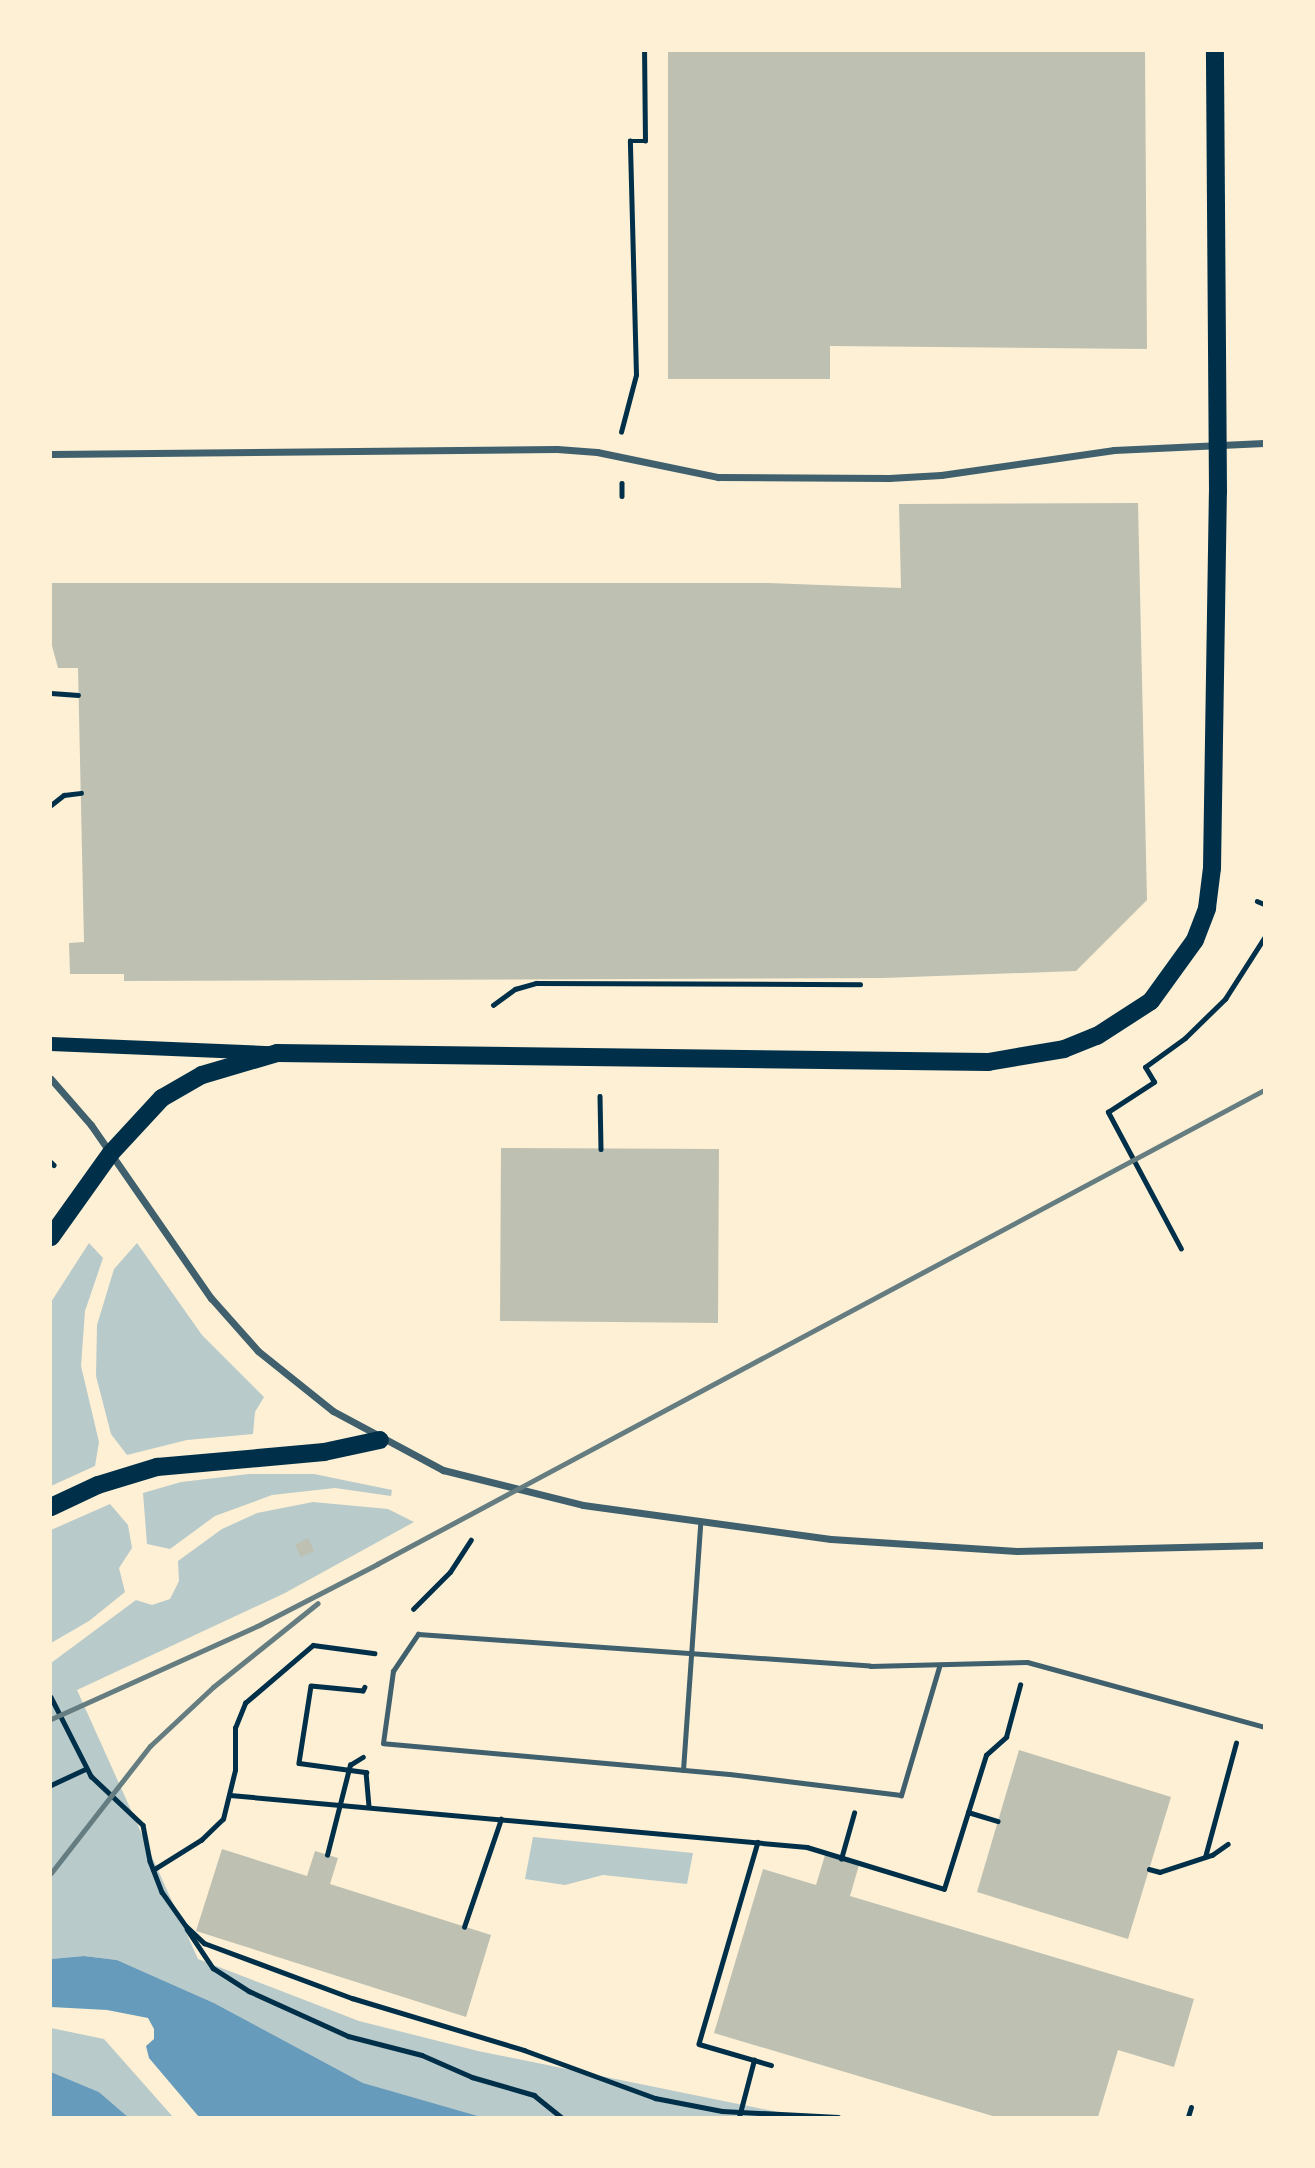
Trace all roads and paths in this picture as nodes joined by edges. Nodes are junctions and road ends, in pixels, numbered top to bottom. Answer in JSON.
{"nodes":[{"id":1,"x":644,"y":51,"type":"edge"},
{"id":2,"x":1215,"y":51,"type":"edge"},
{"id":3,"x":1264,"y":443,"type":"edge"},
{"id":4,"x":1218,"y":444,"type":"junction"},
{"id":5,"x":51,"y":454,"type":"edge"},
{"id":6,"x":621,"y":457,"type":"junction"},
{"id":7,"x":622,"y":496,"type":"dead end"},
{"id":8,"x":51,"y":693,"type":"edge"},
{"id":9,"x":78,"y":695,"type":"dead end"},
{"id":10,"x":81,"y":793,"type":"dead end"},
{"id":11,"x":51,"y":806,"type":"edge"},
{"id":12,"x":1257,"y":901,"type":"dead end"},
{"id":13,"x":1264,"y":904,"type":"edge"},
{"id":14,"x":1264,"y":938,"type":"edge"},
{"id":15,"x":860,"y":984,"type":"dead end"},
{"id":16,"x":493,"y":1005,"type":"dead end"},
{"id":17,"x":51,"y":1044,"type":"edge"},
{"id":18,"x":277,"y":1053,"type":"junction"},
{"id":19,"x":51,"y":1079,"type":"edge"},
{"id":20,"x":600,"y":1096,"type":"dead end"},
{"id":21,"x":601,"y":1149,"type":"dead end"},
{"id":22,"x":111,"y":1153,"type":"junction"},
{"id":23,"x":51,"y":1237,"type":"edge"},
{"id":24,"x":1181,"y":1249,"type":"dead end"},
{"id":25,"x":380,"y":1440,"type":"junction"},
{"id":26,"x":51,"y":1507,"type":"edge"},
{"id":27,"x":700,"y":1524,"type":"junction"},
{"id":28,"x":1264,"y":1545,"type":"edge"},
{"id":29,"x":380,"y":1653,"type":"dead end"},
{"id":30,"x":689,"y":1653,"type":"junction"},
{"id":31,"x":1027,"y":1662,"type":"junction"},
{"id":32,"x":939,"y":1667,"type":"junction"},
{"id":33,"x":51,"y":1697,"type":"edge"},
{"id":34,"x":1243,"y":1721,"type":"junction"},
{"id":35,"x":1264,"y":1727,"type":"edge"},
{"id":36,"x":350,"y":1765,"type":"dead end"},
{"id":37,"x":86,"y":1769,"type":"junction"},
{"id":38,"x":682,"y":1770,"type":"junction"},
{"id":39,"x":51,"y":1784,"type":"edge"},
{"id":40,"x":860,"y":1790,"type":"junction"},
{"id":41,"x":230,"y":1795,"type":"junction"},
{"id":42,"x":340,"y":1804,"type":"junction"},
{"id":43,"x":968,"y":1812,"type":"junction"},
{"id":44,"x":500,"y":1819,"type":"junction"},
{"id":45,"x":998,"y":1821,"type":"dead end"},
{"id":46,"x":758,"y":1842,"type":"junction"},
{"id":47,"x":1228,"y":1844,"type":"dead end"},
{"id":48,"x":327,"y":1855,"type":"dead end"},
{"id":49,"x":1205,"y":1857,"type":"junction"},
{"id":50,"x":841,"y":1858,"type":"junction"},
{"id":51,"x":1149,"y":1869,"type":"dead end"},
{"id":52,"x":153,"y":1870,"type":"junction"},
{"id":53,"x":186,"y":1926,"type":"junction"},
{"id":54,"x":464,"y":1927,"type":"dead end"},
{"id":55,"x":754,"y":2060,"type":"junction"},
{"id":56,"x":771,"y":2065,"type":"dead end"},
{"id":57,"x":1191,"y":2107,"type":"dead end"},
{"id":58,"x":739,"y":2115,"type":"edge"},
{"id":59,"x":561,"y":2117,"type":"edge"},
{"id":60,"x":838,"y":2117,"type":"edge"},
{"id":61,"x":1188,"y":2117,"type":"edge"}],
"edges":[{"from":1,"to":6,"type":"path"},
{"from":2,"to":4,"type":"main road"},
{"from":3,"to":4,"type":"street"},
{"from":4,"to":6,"type":"street"},
{"from":4,"to":18,"type":"main road"},
{"from":5,"to":6,"type":"street"},
{"from":6,"to":7,"type":"path"},
{"from":8,"to":9,"type":"path"},
{"from":10,"to":11,"type":"path"},
{"from":12,"to":13,"type":"path"},
{"from":14,"to":24,"type":"path"},
{"from":15,"to":16,"type":"path"},
{"from":17,"to":18,"type":"main road"},
{"from":18,"to":22,"type":"main road"},
{"from":19,"to":22,"type":"street"},
{"from":20,"to":21,"type":"path"},
{"from":22,"to":23,"type":"main road"},
{"from":22,"to":25,"type":"street"},
{"from":25,"to":26,"type":"main road"},
{"from":25,"to":27,"type":"street"},
{"from":27,"to":28,"type":"street"},
{"from":27,"to":30,"type":"lane"},
{"from":29,"to":41,"type":"path"},
{"from":30,"to":32,"type":"lane"},
{"from":30,"to":38,"type":"lane"},
{"from":30,"to":38,"type":"lane"},
{"from":31,"to":32,"type":"lane"},
{"from":31,"to":34,"type":"lane"},
{"from":31,"to":43,"type":"path"},
{"from":32,"to":40,"type":"lane"},
{"from":33,"to":37,"type":"path"},
{"from":34,"to":35,"type":"lane"},
{"from":34,"to":49,"type":"path"},
{"from":36,"to":42,"type":"path"},
{"from":37,"to":39,"type":"path"},
{"from":37,"to":52,"type":"path"},
{"from":38,"to":40,"type":"lane"},
{"from":40,"to":50,"type":"path"},
{"from":41,"to":42,"type":"path"},
{"from":41,"to":52,"type":"path"},
{"from":42,"to":44,"type":"path"},
{"from":42,"to":48,"type":"path"},
{"from":43,"to":45,"type":"path"},
{"from":43,"to":50,"type":"path"},
{"from":44,"to":46,"type":"path"},
{"from":44,"to":54,"type":"path"},
{"from":46,"to":50,"type":"path"},
{"from":46,"to":55,"type":"path"},
{"from":47,"to":49,"type":"path"},
{"from":49,"to":51,"type":"path"},
{"from":52,"to":53,"type":"path"},
{"from":53,"to":58,"type":"path"},
{"from":53,"to":59,"type":"path"},
{"from":55,"to":56,"type":"path"},
{"from":55,"to":58,"type":"path"},
{"from":57,"to":61,"type":"path"},
{"from":58,"to":60,"type":"path"}]}
